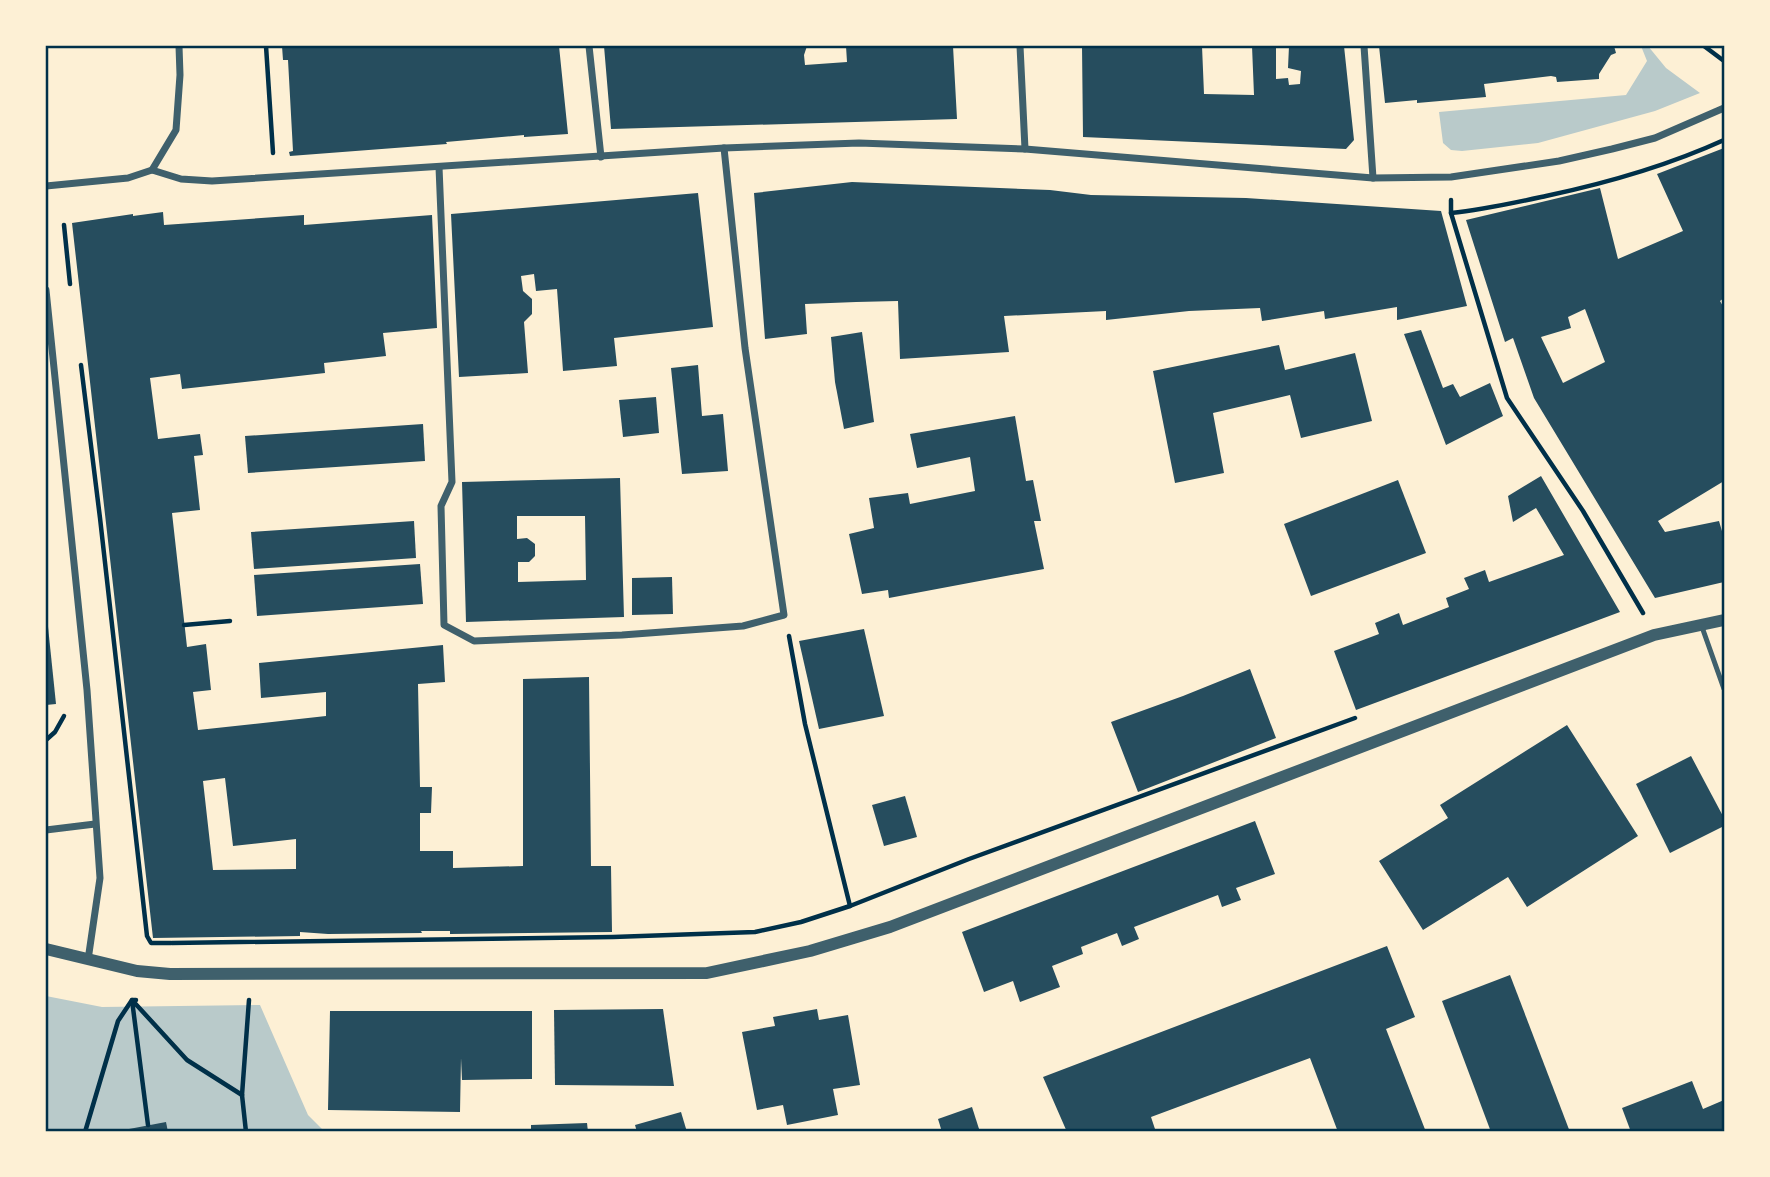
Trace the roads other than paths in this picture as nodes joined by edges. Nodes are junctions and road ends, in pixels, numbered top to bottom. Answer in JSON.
{"nodes":[{"id":1,"x":179,"y":46,"type":"edge"},
{"id":2,"x":589,"y":46,"type":"edge"},
{"id":3,"x":1020,"y":46,"type":"edge"},
{"id":4,"x":1364,"y":46,"type":"edge"},
{"id":5,"x":1724,"y":108,"type":"edge"},
{"id":6,"x":724,"y":148,"type":"junction"},
{"id":7,"x":1025,"y":149,"type":"junction"},
{"id":8,"x":601,"y":157,"type":"junction"},
{"id":9,"x":439,"y":167,"type":"junction"},
{"id":10,"x":152,"y":170,"type":"junction"},
{"id":11,"x":1373,"y":178,"type":"junction"},
{"id":12,"x":46,"y":186,"type":"edge"},
{"id":13,"x":46,"y":290,"type":"edge"},
{"id":14,"x":1724,"y":620,"type":"edge"},
{"id":15,"x":1701,"y":624,"type":"junction"},
{"id":16,"x":1724,"y":689,"type":"edge"},
{"id":17,"x":95,"y":824,"type":"junction"},
{"id":18,"x":46,"y":830,"type":"edge"},
{"id":19,"x":46,"y":949,"type":"edge"},
{"id":20,"x":88,"y":960,"type":"junction"}],
"edges":[{"from":1,"to":10,"type":"street"},
{"from":2,"to":8,"type":"street"},
{"from":3,"to":7,"type":"street"},
{"from":4,"to":11,"type":"street"},
{"from":5,"to":11,"type":"street"},
{"from":6,"to":7,"type":"street"},
{"from":6,"to":8,"type":"street"},
{"from":6,"to":9,"type":"street"},
{"from":7,"to":11,"type":"street"},
{"from":8,"to":9,"type":"street"},
{"from":9,"to":10,"type":"street"},
{"from":10,"to":12,"type":"street"},
{"from":13,"to":17,"type":"street"},
{"from":14,"to":15,"type":"street"},
{"from":15,"to":16,"type":"lane"},
{"from":15,"to":20,"type":"street"},
{"from":17,"to":18,"type":"street"},
{"from":17,"to":20,"type":"street"},
{"from":19,"to":20,"type":"street"}]}
